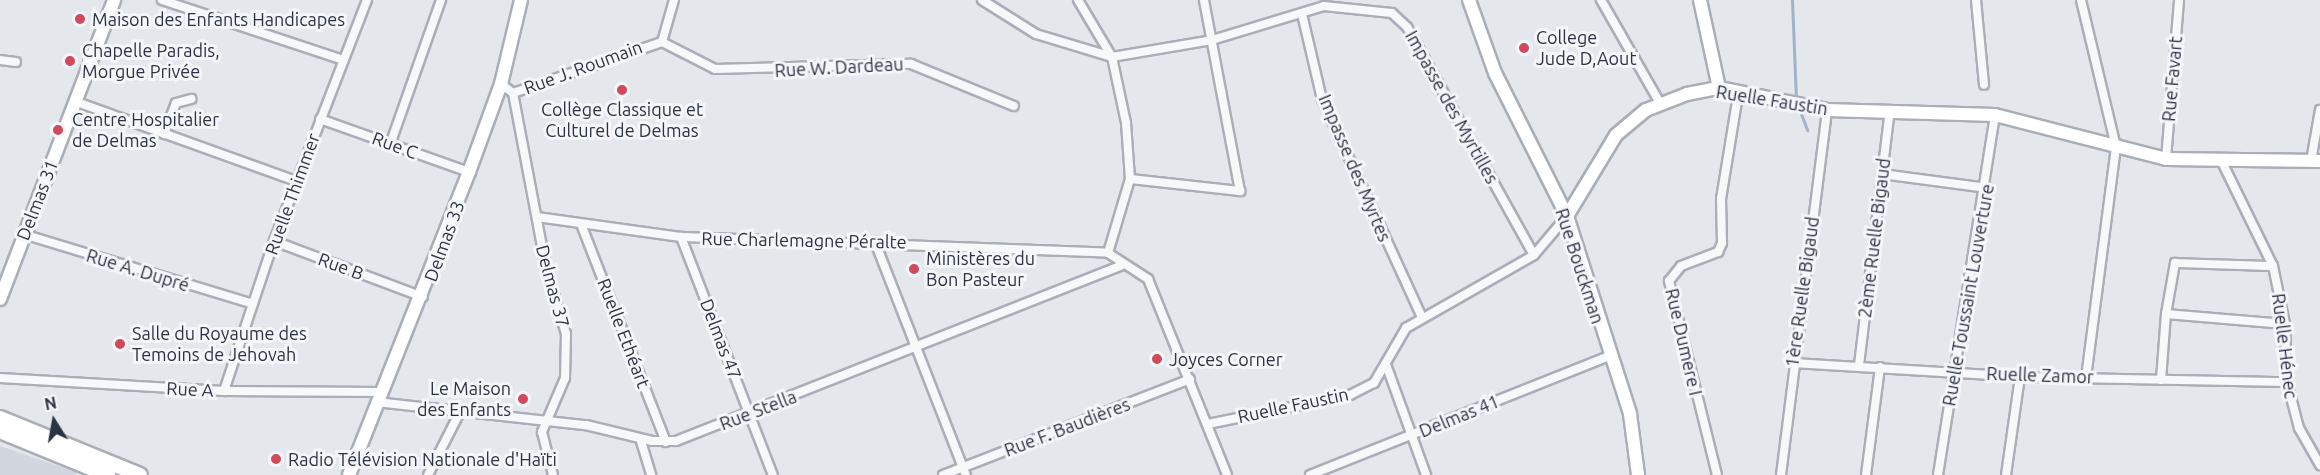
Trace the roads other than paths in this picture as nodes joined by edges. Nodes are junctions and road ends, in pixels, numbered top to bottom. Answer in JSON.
{"nodes":[{"id":1,"x":114,"y":0,"type":"edge"},
{"id":2,"x":162,"y":0,"type":"edge"},
{"id":3,"x":367,"y":0,"type":"edge"},
{"id":4,"x":441,"y":0,"type":"edge"},
{"id":5,"x":521,"y":0,"type":"edge"},
{"id":6,"x":674,"y":0,"type":"edge"},
{"id":7,"x":981,"y":0,"type":"edge"},
{"id":8,"x":1078,"y":0,"type":"edge"},
{"id":9,"x":1204,"y":0,"type":"edge"},
{"id":10,"x":1469,"y":0,"type":"edge"},
{"id":11,"x":1601,"y":0,"type":"edge"},
{"id":12,"x":1700,"y":0,"type":"edge"},
{"id":13,"x":1976,"y":0,"type":"edge"},
{"id":14,"x":2081,"y":0,"type":"edge"},
{"id":15,"x":2179,"y":0,"type":"edge"},
{"id":16,"x":1302,"y":14,"type":"junction"},
{"id":17,"x":1212,"y":40,"type":"junction"},
{"id":18,"x":662,"y":42,"type":"junction"},
{"id":19,"x":1112,"y":57,"type":"junction"},
{"id":20,"x":0,"y":60,"type":"edge"},
{"id":21,"x":343,"y":60,"type":"junction"},
{"id":22,"x":16,"y":62,"type":"dead end"},
{"id":23,"x":501,"y":84,"type":"junction"},
{"id":24,"x":1984,"y":85,"type":"dead end"},
{"id":25,"x":1719,"y":88,"type":"junction"},
{"id":26,"x":513,"y":93,"type":"junction"},
{"id":27,"x":1738,"y":95,"type":"junction"},
{"id":28,"x":191,"y":99,"type":"dead end"},
{"id":29,"x":74,"y":101,"type":"junction"},
{"id":30,"x":1660,"y":103,"type":"junction"},
{"id":31,"x":1014,"y":106,"type":"dead end"},
{"id":32,"x":1827,"y":110,"type":"junction"},
{"id":33,"x":1890,"y":110,"type":"junction"},
{"id":34,"x":2320,"y":111,"type":"edge"},
{"id":35,"x":1995,"y":115,"type":"junction"},
{"id":36,"x":320,"y":119,"type":"junction"},
{"id":37,"x":164,"y":134,"type":"junction"},
{"id":38,"x":391,"y":142,"type":"junction"},
{"id":39,"x":2116,"y":147,"type":"junction"},
{"id":40,"x":2166,"y":159,"type":"junction"},
{"id":41,"x":2315,"y":161,"type":"edge"},
{"id":42,"x":2222,"y":162,"type":"junction"},
{"id":43,"x":469,"y":172,"type":"junction"},
{"id":44,"x":1882,"y":174,"type":"junction"},
{"id":45,"x":1130,"y":179,"type":"junction"},
{"id":46,"x":296,"y":181,"type":"junction"},
{"id":47,"x":1987,"y":188,"type":"junction"},
{"id":48,"x":1567,"y":216,"type":"junction"},
{"id":49,"x":537,"y":217,"type":"junction"},
{"id":50,"x":581,"y":224,"type":"junction"},
{"id":51,"x":23,"y":234,"type":"junction"},
{"id":52,"x":681,"y":237,"type":"junction"},
{"id":53,"x":274,"y":241,"type":"junction"},
{"id":54,"x":875,"y":242,"type":"junction"},
{"id":55,"x":1108,"y":253,"type":"junction"},
{"id":56,"x":1534,"y":255,"type":"junction"},
{"id":57,"x":1121,"y":266,"type":"junction"},
{"id":58,"x":2273,"y":266,"type":"junction"},
{"id":59,"x":424,"y":297,"type":"junction"},
{"id":60,"x":0,"y":299,"type":"edge"},
{"id":61,"x":253,"y":304,"type":"junction"},
{"id":62,"x":2166,"y":314,"type":"junction"},
{"id":63,"x":1422,"y":317,"type":"junction"},
{"id":64,"x":2285,"y":324,"type":"junction"},
{"id":65,"x":915,"y":347,"type":"junction"},
{"id":66,"x":1609,"y":356,"type":"junction"},
{"id":67,"x":1793,"y":363,"type":"junction"},
{"id":68,"x":1859,"y":365,"type":"junction"},
{"id":69,"x":1387,"y":367,"type":"junction"},
{"id":70,"x":1880,"y":367,"type":"junction"},
{"id":71,"x":1953,"y":370,"type":"junction"},
{"id":72,"x":2020,"y":377,"type":"junction"},
{"id":73,"x":2086,"y":377,"type":"junction"},
{"id":74,"x":0,"y":378,"type":"edge"},
{"id":75,"x":1190,"y":379,"type":"junction"},
{"id":76,"x":2161,"y":380,"type":"junction"},
{"id":77,"x":2287,"y":382,"type":"junction"},
{"id":78,"x":224,"y":391,"type":"junction"},
{"id":79,"x":379,"y":397,"type":"junction"},
{"id":80,"x":460,"y":412,"type":"junction"},
{"id":81,"x":750,"y":414,"type":"junction"},
{"id":82,"x":0,"y":418,"type":"edge"},
{"id":83,"x":544,"y":420,"type":"junction"},
{"id":84,"x":1208,"y":424,"type":"junction"},
{"id":85,"x":0,"y":431,"type":"edge"},
{"id":86,"x":1411,"y":435,"type":"junction"},
{"id":87,"x":640,"y":438,"type":"junction"},
{"id":88,"x":666,"y":442,"type":"junction"},
{"id":89,"x":2320,"y":465,"type":"edge"},
{"id":90,"x":964,"y":471,"type":"edge"},
{"id":91,"x":108,"y":475,"type":"edge"},
{"id":92,"x":140,"y":475,"type":"edge"},
{"id":93,"x":349,"y":475,"type":"edge"},
{"id":94,"x":428,"y":475,"type":"edge"},
{"id":95,"x":553,"y":475,"type":"edge"},
{"id":96,"x":651,"y":475,"type":"edge"},
{"id":97,"x":773,"y":475,"type":"edge"},
{"id":98,"x":944,"y":475,"type":"edge"},
{"id":99,"x":1227,"y":475,"type":"edge"},
{"id":100,"x":1310,"y":475,"type":"edge"},
{"id":101,"x":1426,"y":475,"type":"edge"},
{"id":102,"x":1638,"y":475,"type":"edge"},
{"id":103,"x":1717,"y":475,"type":"edge"},
{"id":104,"x":1781,"y":475,"type":"edge"},
{"id":105,"x":1866,"y":475,"type":"edge"},
{"id":106,"x":1938,"y":475,"type":"edge"},
{"id":107,"x":2006,"y":475,"type":"edge"}],
"edges":[{"from":1,"to":29,"type":"street","name":"Delmas 31"},
{"from":2,"to":21,"type":"street"},
{"from":3,"to":21,"type":"street","name":"Ruelle Thimmer"},
{"from":4,"to":38,"type":"street"},
{"from":5,"to":23,"type":"street","name":"Delmas 33"},
{"from":6,"to":18,"type":"street","name":"Rue J. Roumain"},
{"from":7,"to":19,"type":"street"},
{"from":8,"to":19,"type":"street"},
{"from":9,"to":17,"type":"street"},
{"from":10,"to":48,"type":"street","name":"Rue Bouckman"},
{"from":11,"to":30,"type":"street"},
{"from":12,"to":25,"type":"street"},
{"from":13,"to":24,"type":"street"},
{"from":14,"to":39,"type":"street"},
{"from":15,"to":40,"type":"street","name":"Rue Favart"},
{"from":16,"to":17,"type":"street"},
{"from":16,"to":56,"type":"street","name":"Impasse des Myrtilles"},
{"from":16,"to":63,"type":"street","name":"Impasse des Myrtes"},
{"from":17,"to":19,"type":"street"},
{"from":17,"to":45,"type":"street"},
{"from":18,"to":26,"type":"street","name":"Rue J. Roumain"},
{"from":18,"to":31,"type":"street","name":"Rue W. Dardeau"},
{"from":19,"to":45,"type":"street"},
{"from":20,"to":22,"type":"street"},
{"from":21,"to":36,"type":"street","name":"Ruelle Thimmer"},
{"from":23,"to":26,"type":"street","name":"Rue J. Roumain"},
{"from":23,"to":43,"type":"street","name":"Delmas 33"},
{"from":25,"to":27,"type":"street","name":"Ruelle Faustin"},
{"from":25,"to":30,"type":"street","name":"Ruelle Faustin"},
{"from":26,"to":49,"type":"street","name":"Delmas 37"},
{"from":27,"to":32,"type":"street","name":"Ruelle Faustin"},
{"from":27,"to":103,"type":"street","name":"Rue Dumere I"},
{"from":28,"to":37,"type":"street"},
{"from":29,"to":37,"type":"street"},
{"from":29,"to":51,"type":"street","name":"Delmas 31"},
{"from":30,"to":48,"type":"street","name":"Ruelle Faustin"},
{"from":32,"to":33,"type":"street","name":"Ruelle Faustin"},
{"from":32,"to":67,"type":"street","name":"1ère Ruelle Bigaud"},
{"from":33,"to":35,"type":"street","name":"Ruelle Faustin"},
{"from":33,"to":44,"type":"street","name":"2ème Ruelle Bigaud"},
{"from":34,"to":41,"type":"street"},
{"from":35,"to":39,"type":"street","name":"Ruelle Faustin"},
{"from":35,"to":47,"type":"street","name":"Ruelle Toussaint Louverture"},
{"from":36,"to":38,"type":"street","name":"Rue C"},
{"from":36,"to":46,"type":"street","name":"Ruelle Thimmer"},
{"from":37,"to":46,"type":"street"},
{"from":38,"to":43,"type":"street","name":"Rue C"},
{"from":39,"to":40,"type":"street","name":"Ruelle Faustin"},
{"from":39,"to":73,"type":"street"},
{"from":40,"to":42,"type":"street","name":"Ruelle Faustin"},
{"from":41,"to":42,"type":"street","name":"Ruelle Faustin"},
{"from":42,"to":58,"type":"street","name":"Ruelle Hénec"},
{"from":43,"to":59,"type":"street","name":"Delmas 33"},
{"from":44,"to":47,"type":"street"},
{"from":44,"to":68,"type":"street","name":"2ème Ruelle Bigaud"},
{"from":45,"to":55,"type":"street"},
{"from":46,"to":53,"type":"street","name":"Ruelle Thimmer"},
{"from":47,"to":71,"type":"street","name":"Ruelle Toussaint Louverture"},
{"from":48,"to":56,"type":"street","name":"Ruelle Faustin"},
{"from":48,"to":66,"type":"street","name":"Rue Bouckman"},
{"from":49,"to":50,"type":"street","name":"Rue Charlemagne Péralte"},
{"from":49,"to":83,"type":"street","name":"Delmas 37"},
{"from":50,"to":52,"type":"street","name":"Rue Charlemagne Péralte"},
{"from":50,"to":88,"type":"street","name":"Ruelle Ethéart"},
{"from":51,"to":60,"type":"street","name":"Delmas 31"},
{"from":51,"to":61,"type":"street","name":"Rue A. Dupré"},
{"from":52,"to":54,"type":"street","name":"Rue Charlemagne Péralte"},
{"from":52,"to":81,"type":"street","name":"Delmas 47"},
{"from":53,"to":59,"type":"street","name":"Rue B"},
{"from":53,"to":61,"type":"street","name":"Ruelle Thimmer"},
{"from":54,"to":55,"type":"street","name":"Rue Charlemagne Péralte"},
{"from":54,"to":65,"type":"street"},
{"from":55,"to":57,"type":"street"},
{"from":56,"to":63,"type":"street","name":"Ruelle Faustin"},
{"from":57,"to":65,"type":"street","name":"Rue Stella"},
{"from":57,"to":75,"type":"street"},
{"from":58,"to":62,"type":"street"},
{"from":58,"to":64,"type":"street","name":"Ruelle Hénec"},
{"from":59,"to":79,"type":"street","name":"Delmas 33"},
{"from":61,"to":78,"type":"street","name":"Ruelle Thimmer"},
{"from":62,"to":64,"type":"street"},
{"from":62,"to":76,"type":"street"},
{"from":63,"to":69,"type":"street","name":"Ruelle Faustin"},
{"from":64,"to":77,"type":"street","name":"Ruelle Hénec"},
{"from":65,"to":81,"type":"street","name":"Rue Stella"},
{"from":65,"to":90,"type":"street"},
{"from":66,"to":86,"type":"street","name":"Delmas 41"},
{"from":66,"to":102,"type":"street","name":"Rue Bouckman"},
{"from":67,"to":68,"type":"street","name":"Ruelle Zamor"},
{"from":67,"to":104,"type":"street","name":"1ère Ruelle Bigaud"},
{"from":68,"to":70,"type":"street","name":"Ruelle Zamor"},
{"from":69,"to":84,"type":"street","name":"Ruelle Faustin"},
{"from":69,"to":86,"type":"street"},
{"from":70,"to":71,"type":"street","name":"Ruelle Zamor"},
{"from":70,"to":105,"type":"street"},
{"from":71,"to":72,"type":"street","name":"Ruelle Zamor"},
{"from":71,"to":106,"type":"street","name":"Ruelle Toussaint Louverture"},
{"from":72,"to":73,"type":"street","name":"Ruelle Zamor"},
{"from":72,"to":107,"type":"street"},
{"from":73,"to":76,"type":"street","name":"Ruelle Zamor"},
{"from":74,"to":78,"type":"street","name":"Rue A"},
{"from":75,"to":84,"type":"street"},
{"from":75,"to":90,"type":"street","name":"Rue F. Baudières"},
{"from":76,"to":77,"type":"street","name":"Ruelle Zamor"},
{"from":77,"to":89,"type":"street","name":"Ruelle Hénec"},
{"from":78,"to":79,"type":"street","name":"Rue A"},
{"from":79,"to":80,"type":"street","name":"Rue Stella"},
{"from":79,"to":93,"type":"street","name":"Delmas 33"},
{"from":80,"to":83,"type":"street","name":"Rue Stella"},
{"from":80,"to":94,"type":"street"},
{"from":81,"to":88,"type":"street","name":"Rue Stella"},
{"from":81,"to":97,"type":"street","name":"Delmas 47"},
{"from":82,"to":92,"type":"main road"},
{"from":83,"to":87,"type":"street","name":"Rue Stella"},
{"from":83,"to":95,"type":"street"},
{"from":84,"to":99,"type":"street"},
{"from":85,"to":91,"type":"main road"},
{"from":86,"to":100,"type":"street","name":"Delmas 41"},
{"from":86,"to":101,"type":"street"},
{"from":87,"to":88,"type":"street","name":"Rue Stella"},
{"from":87,"to":96,"type":"street"},
{"from":90,"to":98,"type":"street","name":"Rue F. Baudières"}]}
